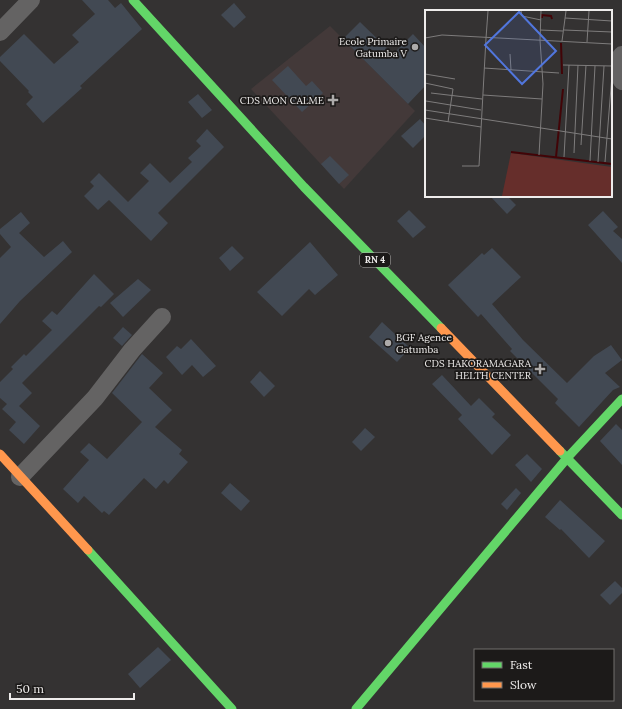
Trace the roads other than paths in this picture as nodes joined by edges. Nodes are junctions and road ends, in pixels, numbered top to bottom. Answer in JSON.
{"nodes":[{"id":1,"x":31,"y":0,"type":"edge"},
{"id":2,"x":133,"y":0,"type":"edge"},
{"id":3,"x":0,"y":32,"type":"edge"},
{"id":4,"x":622,"y":55,"type":"edge"},
{"id":5,"x":622,"y":81,"type":"edge"},
{"id":6,"x":162,"y":317,"type":"dead end"},
{"id":7,"x":622,"y":399,"type":"edge"},
{"id":8,"x":0,"y":454,"type":"edge"},
{"id":9,"x":568,"y":457,"type":"junction"},
{"id":10,"x":20,"y":477,"type":"junction"},
{"id":11,"x":622,"y":515,"type":"edge"},
{"id":12,"x":232,"y":709,"type":"edge"},
{"id":13,"x":356,"y":709,"type":"edge"}],
"edges":[{"from":1,"to":3,"type":"street"},
{"from":2,"to":9,"type":"street","number":"RN 4"},
{"from":4,"to":5,"type":"street"},
{"from":6,"to":10,"type":"street"},
{"from":7,"to":9,"type":"street"},
{"from":8,"to":10,"type":"street"},
{"from":9,"to":11,"type":"street","number":"RN 4"},
{"from":9,"to":13,"type":"street"},
{"from":10,"to":12,"type":"street"}]}
